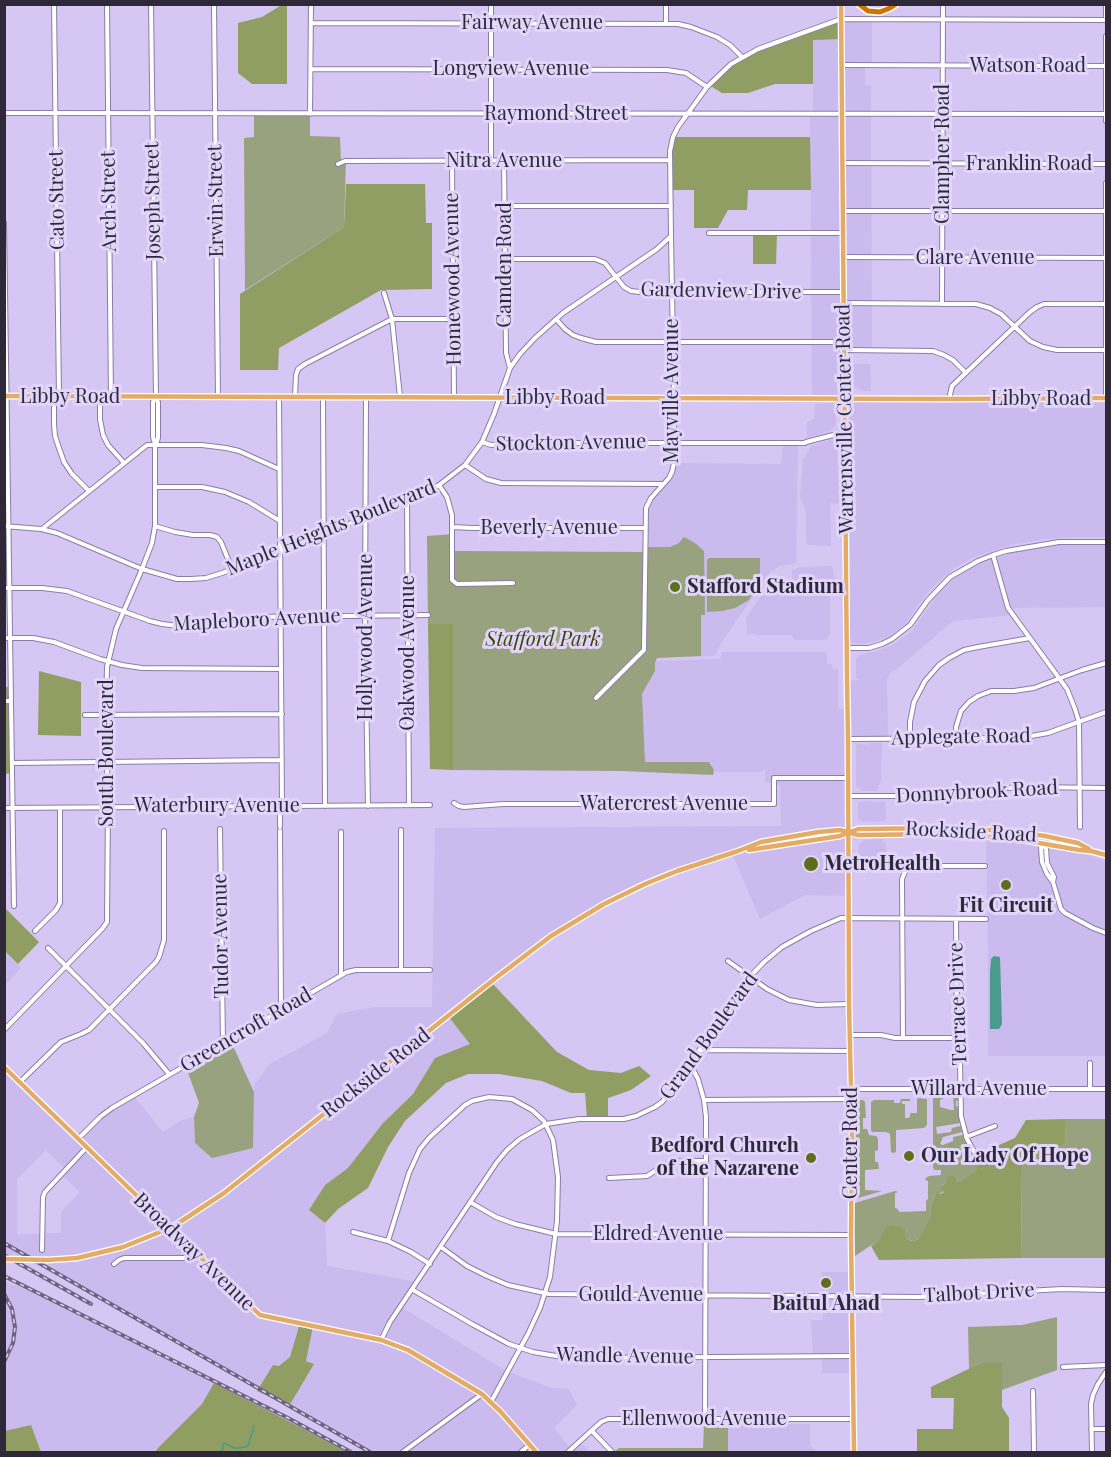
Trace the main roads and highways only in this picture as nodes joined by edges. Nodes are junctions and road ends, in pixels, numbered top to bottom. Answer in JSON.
{"nodes":[{"id":1,"x":842,"y":4,"type":"edge"},
{"id":2,"x":859,"y":4,"type":"edge"},
{"id":3,"x":896,"y":4,"type":"edge"},
{"id":4,"x":6,"y":396,"type":"edge"},
{"id":5,"x":844,"y":398,"type":"junction"},
{"id":6,"x":1106,"y":398,"type":"edge"},
{"id":7,"x":848,"y":833,"type":"junction"},
{"id":8,"x":1091,"y":851,"type":"junction"},
{"id":9,"x":1107,"y":855,"type":"edge"},
{"id":10,"x":4,"y":1066,"type":"edge"},
{"id":11,"x":170,"y":1228,"type":"junction"},
{"id":12,"x":4,"y":1259,"type":"edge"},
{"id":13,"x":536,"y":1452,"type":"edge"},
{"id":14,"x":854,"y":1452,"type":"edge"}],
"edges":[{"from":1,"to":5,"type":"main road","name":"Warrensville Center Road"},
{"from":2,"to":3,"type":"highway"},
{"from":4,"to":5,"type":"main road","name":"Libby Road"},
{"from":5,"to":6,"type":"main road","name":"Libby Road"},
{"from":5,"to":7,"type":"main road","name":"Warrensville Center Road"},
{"from":7,"to":8,"type":"main road","name":"Rockside Road"},
{"from":7,"to":8,"type":"main road","name":"Rockside Road"},
{"from":7,"to":11,"type":"main road","name":"Rockside Road"},
{"from":7,"to":14,"type":"main road","name":"Center Road"},
{"from":8,"to":9,"type":"main road","name":"Rockside Road"},
{"from":10,"to":11,"type":"main road","name":"Broadway Avenue"},
{"from":11,"to":12,"type":"main road","name":"Rockside Road","bridge":true},
{"from":11,"to":13,"type":"main road","name":"Broadway Avenue"}]}
